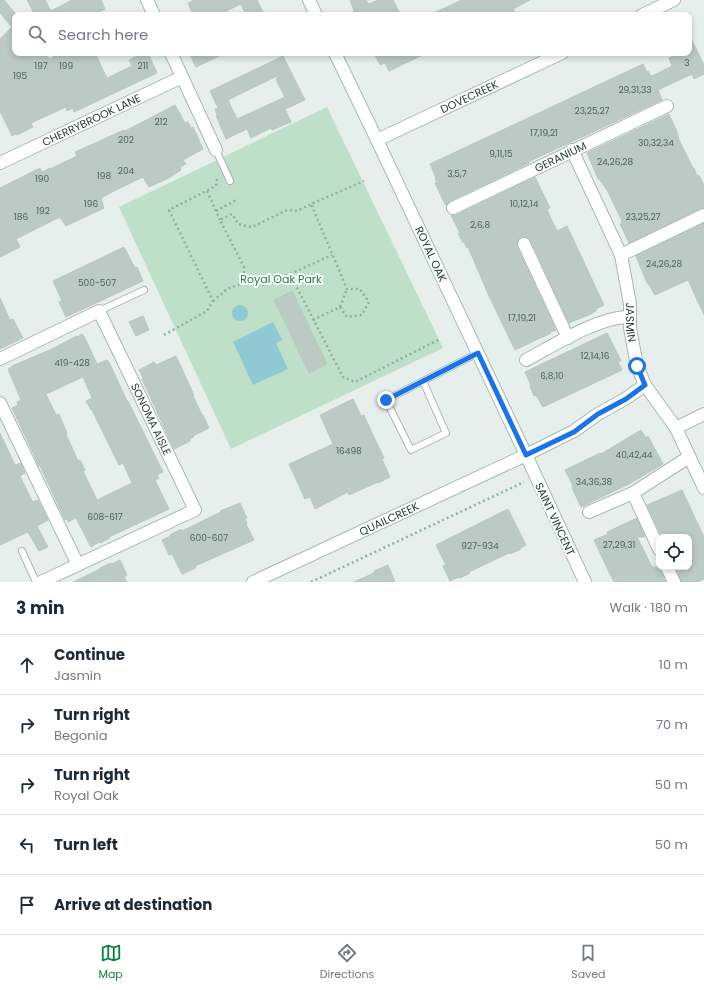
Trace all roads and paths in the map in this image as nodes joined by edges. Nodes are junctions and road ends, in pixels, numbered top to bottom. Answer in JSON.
{"nodes":[{"id":1,"x":147,"y":0,"type":"edge"},
{"id":2,"x":309,"y":0,"type":"edge"},
{"id":3,"x":674,"y":0,"type":"edge"},
{"id":4,"x":153,"y":12,"type":"edge"},
{"id":5,"x":315,"y":12,"type":"edge"},
{"id":6,"x":648,"y":12,"type":"edge"},
{"id":7,"x":172,"y":56,"type":"edge"},
{"id":8,"x":336,"y":56,"type":"edge"},
{"id":9,"x":556,"y":56,"type":"edge"},
{"id":10,"x":182,"y":77,"type":"junction"},
{"id":11,"x":667,"y":106,"type":"dead end"},
{"id":12,"x":377,"y":140,"type":"junction"},
{"id":13,"x":216,"y":150,"type":"joint"},
{"id":14,"x":572,"y":150,"type":"junction"},
{"id":15,"x":0,"y":163,"type":"edge"},
{"id":16,"x":226,"y":174,"type":"junction"},
{"id":17,"x":230,"y":181,"type":"dead end"},
{"id":18,"x":364,"y":181,"type":"dead end"},
{"id":19,"x":207,"y":191,"type":"junction"},
{"id":20,"x":236,"y":200,"type":"dead end"},
{"id":21,"x":311,"y":204,"type":"junction"},
{"id":22,"x":453,"y":208,"type":"dead end"},
{"id":23,"x":216,"y":211,"type":"junction"},
{"id":24,"x":704,"y":215,"type":"edge"},
{"id":25,"x":220,"y":220,"type":"junction"},
{"id":26,"x":524,"y":244,"type":"dead end"},
{"id":27,"x":332,"y":254,"type":"junction"},
{"id":28,"x":621,"y":255,"type":"junction"},
{"id":29,"x":290,"y":274,"type":"junction"},
{"id":30,"x":244,"y":283,"type":"junction"},
{"id":31,"x":347,"y":289,"type":"junction"},
{"id":32,"x":144,"y":290,"type":"dead end"},
{"id":33,"x":213,"y":301,"type":"junction"},
{"id":34,"x":340,"y":307,"type":"junction"},
{"id":35,"x":99,"y":311,"type":"junction"},
{"id":36,"x":630,"y":317,"type":"junction"},
{"id":37,"x":313,"y":320,"type":"junction"},
{"id":38,"x":164,"y":335,"type":"dead end"},
{"id":39,"x":568,"y":338,"type":"junction"},
{"id":40,"x":440,"y":339,"type":"dead end"},
{"id":41,"x":478,"y":353,"type":"junction"},
{"id":42,"x":0,"y":359,"type":"edge"},
{"id":43,"x":526,"y":360,"type":"dead end"},
{"id":44,"x":424,"y":381,"type":"junction"},
{"id":45,"x":645,"y":385,"type":"junction"},
{"id":46,"x":0,"y":403,"type":"edge"},
{"id":47,"x":704,"y":414,"type":"edge"},
{"id":48,"x":676,"y":428,"type":"junction"},
{"id":49,"x":526,"y":455,"type":"junction"},
{"id":50,"x":689,"y":456,"type":"junction"},
{"id":51,"x":535,"y":477,"type":"junction"},
{"id":52,"x":704,"y":488,"type":"edge"},
{"id":53,"x":633,"y":493,"type":"junction"},
{"id":54,"x":589,"y":512,"type":"dead end"},
{"id":55,"x":656,"y":543,"type":"edge"},
{"id":56,"x":22,"y":551,"type":"dead end"},
{"id":57,"x":78,"y":565,"type":"junction"},
{"id":58,"x":668,"y":570,"type":"edge"},
{"id":59,"x":36,"y":582,"type":"edge"},
{"id":60,"x":42,"y":582,"type":"edge"},
{"id":61,"x":253,"y":582,"type":"edge"},
{"id":62,"x":311,"y":582,"type":"edge"},
{"id":63,"x":585,"y":582,"type":"edge"},
{"id":64,"x":674,"y":582,"type":"edge"}],
"edges":[{"from":1,"to":4,"type":"street"},
{"from":2,"to":5,"type":"street"},
{"from":3,"to":6,"type":"street"},
{"from":7,"to":10,"type":"street"},
{"from":8,"to":12,"type":"street","name":"ROYAL OAK"},
{"from":9,"to":12,"type":"street","name":"DOVECREEK"},
{"from":10,"to":13,"type":"street"},
{"from":10,"to":15,"type":"street","name":"CHERRYBROOK LANE"},
{"from":11,"to":14,"type":"street","name":"GERANIUM"},
{"from":12,"to":41,"type":"street","name":"ROYAL OAK"},
{"from":13,"to":16,"type":"lane"},
{"from":14,"to":22,"type":"street","name":"GERANIUM"},
{"from":14,"to":28,"type":"street","name":"JASMIN"},
{"from":16,"to":17,"type":"lane"},
{"from":16,"to":19,"type":"path"},
{"from":18,"to":21,"type":"path"},
{"from":19,"to":23,"type":"path"},
{"from":19,"to":33,"type":"path"},
{"from":20,"to":23,"type":"path"},
{"from":21,"to":25,"type":"path"},
{"from":21,"to":27,"type":"path"},
{"from":23,"to":25,"type":"path"},
{"from":24,"to":28,"type":"street"},
{"from":25,"to":30,"type":"path"},
{"from":26,"to":39,"type":"street"},
{"from":27,"to":29,"type":"path"},
{"from":27,"to":31,"type":"path"},
{"from":28,"to":36,"type":"street","name":"JASMIN"},
{"from":29,"to":30,"type":"path"},
{"from":29,"to":37,"type":"path"},
{"from":30,"to":33,"type":"path"},
{"from":31,"to":34,"type":"path"},
{"from":31,"to":34,"type":"path"},
{"from":32,"to":35,"type":"lane"},
{"from":33,"to":38,"type":"path"},
{"from":34,"to":37,"type":"path"},
{"from":35,"to":42,"type":"street"},
{"from":35,"to":57,"type":"street","name":"SONOMA AISLE"},
{"from":36,"to":39,"type":"street"},
{"from":36,"to":45,"type":"street","name":"JASMIN"},
{"from":37,"to":40,"type":"path"},
{"from":39,"to":43,"type":"street"},
{"from":41,"to":44,"type":"lane"},
{"from":41,"to":49,"type":"street","name":"ROYAL OAK"},
{"from":44,"to":44,"type":"lane"},
{"from":45,"to":48,"type":"street","name":"JASMIN"},
{"from":45,"to":49,"type":"street","name":"QUAILCREEK"},
{"from":46,"to":57,"type":"street"},
{"from":47,"to":48,"type":"street"},
{"from":48,"to":50,"type":"street","name":"JASMIN"},
{"from":49,"to":51,"type":"street","name":"SAINT VINCENT"},
{"from":49,"to":61,"type":"street","name":"QUAILCREEK"},
{"from":50,"to":52,"type":"street","name":"JASMIN"},
{"from":50,"to":53,"type":"street"},
{"from":51,"to":62,"type":"path"},
{"from":51,"to":63,"type":"street","name":"SAINT VINCENT"},
{"from":53,"to":54,"type":"street"},
{"from":53,"to":55,"type":"street"},
{"from":56,"to":59,"type":"lane"},
{"from":57,"to":60,"type":"street","name":"SONOMA AISLE"},
{"from":58,"to":64,"type":"street"}]}
